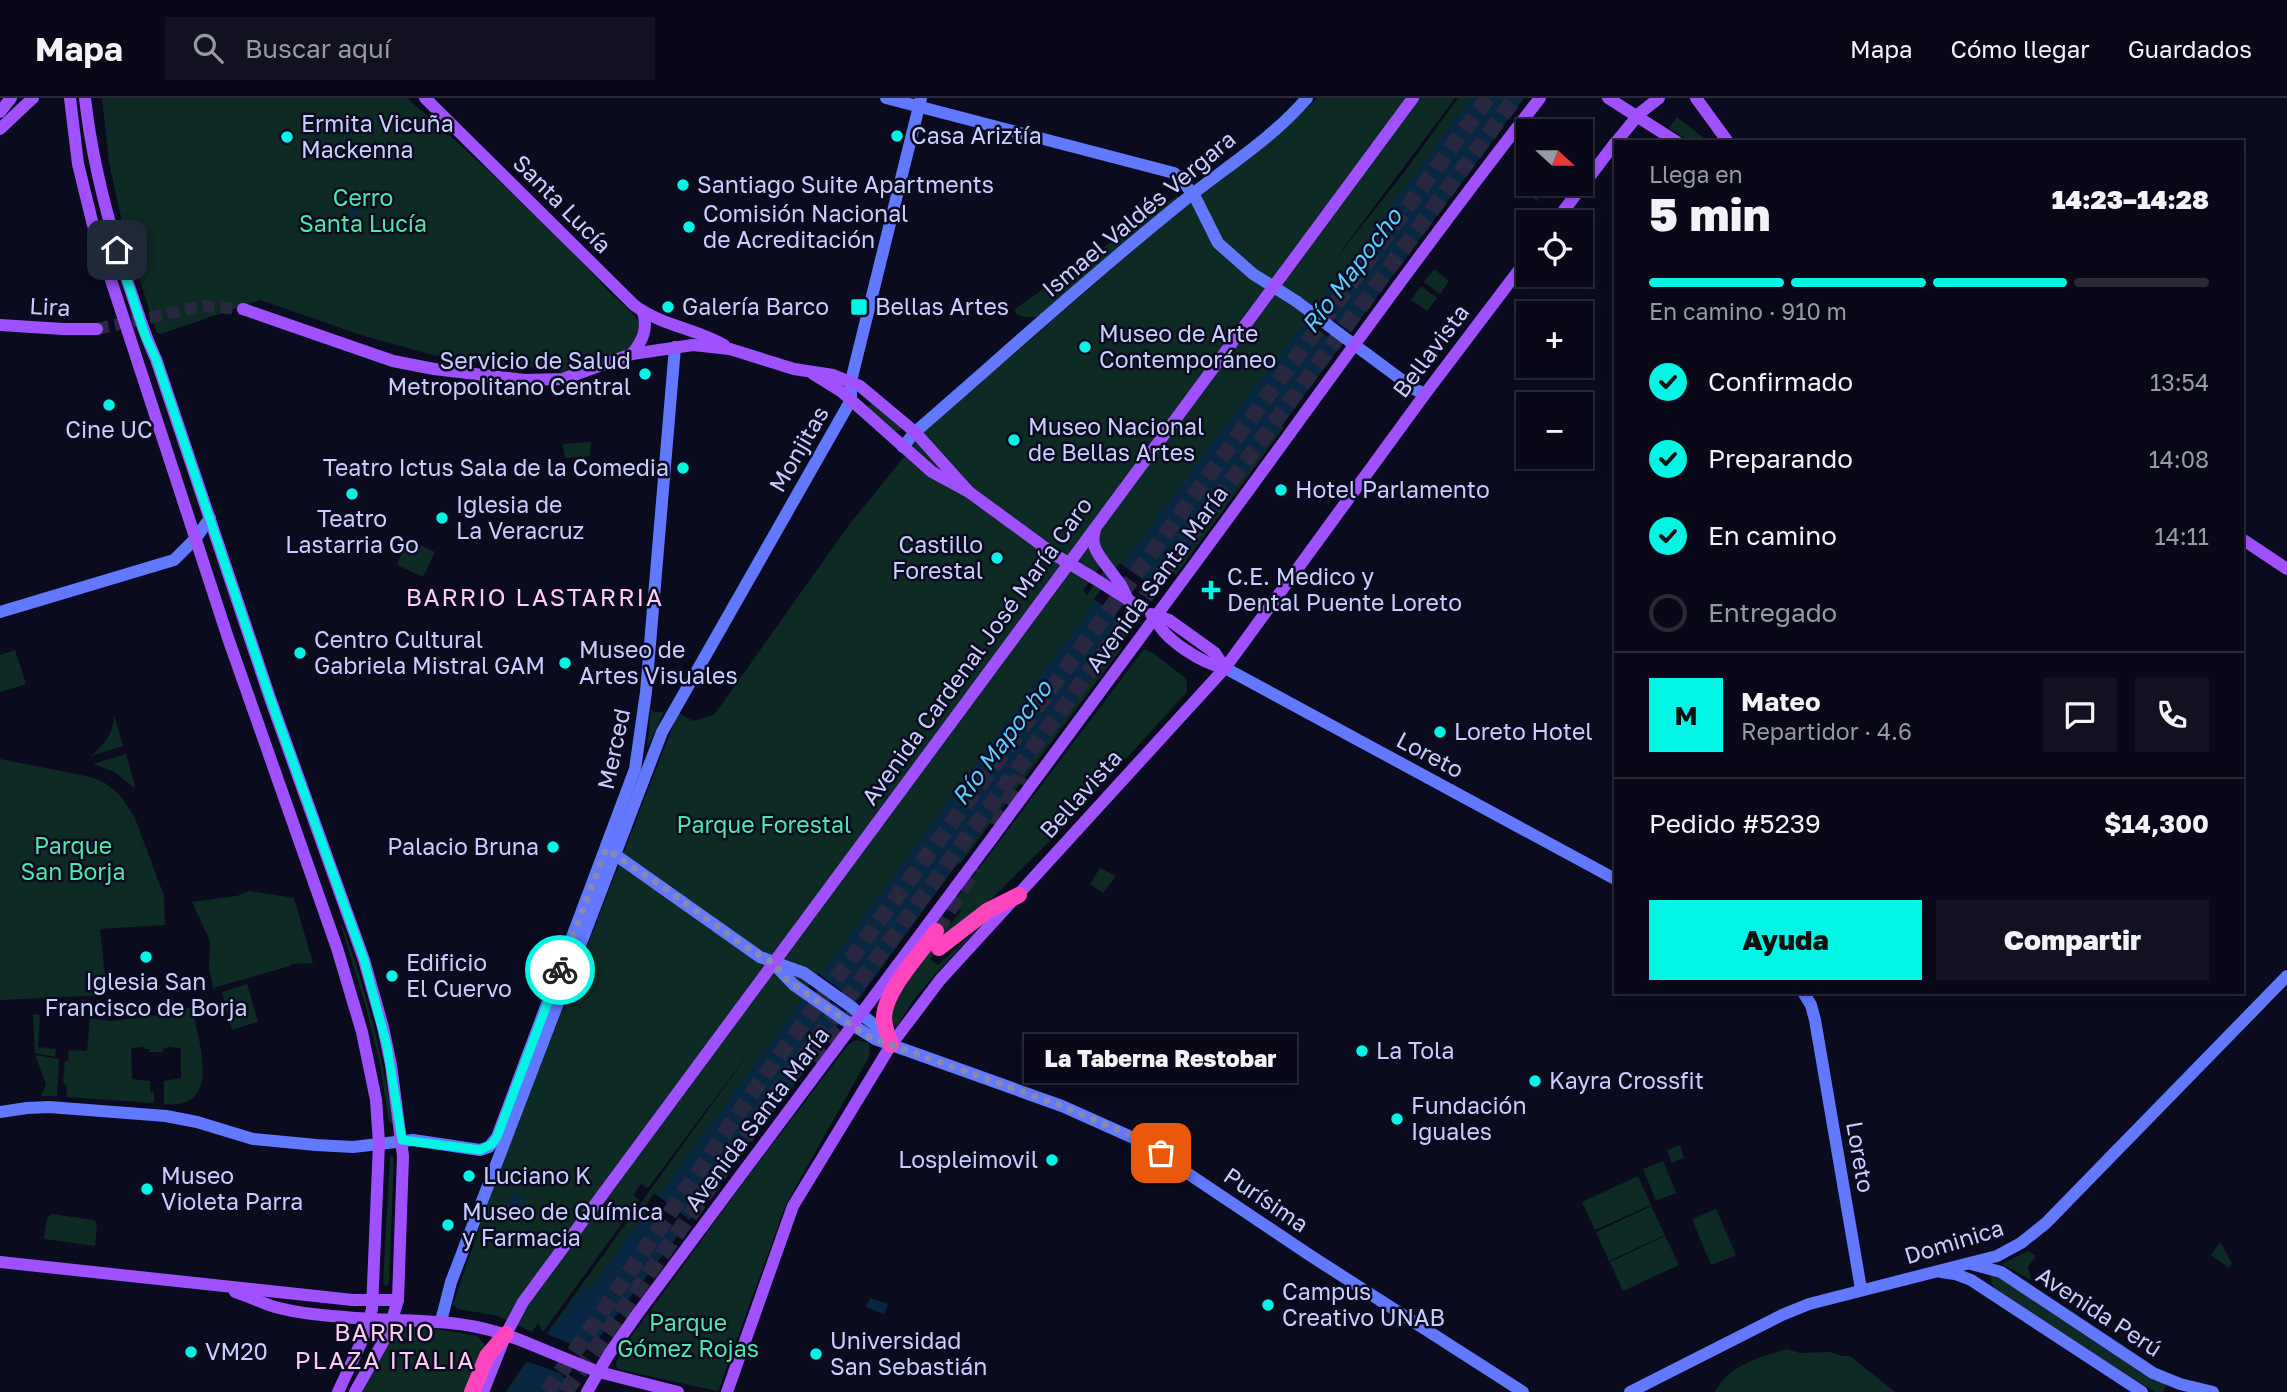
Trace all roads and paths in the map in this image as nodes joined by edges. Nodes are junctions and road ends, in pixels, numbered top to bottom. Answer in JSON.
{"nodes":[{"id":1,"x":11,"y":98,"type":"edge"},
{"id":2,"x":33,"y":98,"type":"edge"},
{"id":3,"x":70,"y":98,"type":"edge"},
{"id":4,"x":85,"y":98,"type":"edge"},
{"id":5,"x":425,"y":98,"type":"edge"},
{"id":6,"x":886,"y":98,"type":"edge"},
{"id":7,"x":1307,"y":98,"type":"edge"},
{"id":8,"x":1413,"y":98,"type":"edge"},
{"id":9,"x":1540,"y":98,"type":"edge"},
{"id":10,"x":1608,"y":98,"type":"edge"},
{"id":11,"x":1659,"y":98,"type":"edge"},
{"id":12,"x":1696,"y":98,"type":"edge"},
{"id":13,"x":920,"y":102,"type":"edge"},
{"id":14,"x":0,"y":112,"type":"edge"},
{"id":15,"x":1636,"y":117,"type":"junction"},
{"id":16,"x":0,"y":129,"type":"edge"},
{"id":17,"x":1618,"y":140,"type":"edge"},
{"id":18,"x":1674,"y":140,"type":"edge"},
{"id":19,"x":1727,"y":140,"type":"edge"},
{"id":20,"x":1614,"y":145,"type":"edge"},
{"id":21,"x":1193,"y":194,"type":"junction"},
{"id":22,"x":1564,"y":210,"type":"edge"},
{"id":23,"x":1516,"y":274,"type":"edge"},
{"id":24,"x":1273,"y":286,"type":"junction"},
{"id":25,"x":243,"y":309,"type":"tunnel mouth"},
{"id":26,"x":643,"y":312,"type":"junction"},
{"id":27,"x":0,"y":325,"type":"edge"},
{"id":28,"x":97,"y":329,"type":"tunnel mouth"},
{"id":29,"x":1351,"y":342,"type":"junction"},
{"id":30,"x":675,"y":347,"type":"junction"},
{"id":31,"x":730,"y":349,"type":"junction"},
{"id":32,"x":632,"y":354,"type":"junction"},
{"id":33,"x":808,"y":372,"type":"junction"},
{"id":34,"x":851,"y":381,"type":"junction"},
{"id":35,"x":1425,"y":394,"type":"junction"},
{"id":36,"x":851,"y":400,"type":"junction"},
{"id":37,"x":915,"y":432,"type":"junction"},
{"id":38,"x":904,"y":447,"type":"junction"},
{"id":39,"x":969,"y":492,"type":"junction"},
{"id":40,"x":210,"y":518,"type":"junction"},
{"id":41,"x":1097,"y":523,"type":"junction"},
{"id":42,"x":196,"y":538,"type":"junction"},
{"id":43,"x":2244,"y":540,"type":"edge"},
{"id":44,"x":1068,"y":563,"type":"junction"},
{"id":45,"x":2287,"y":569,"type":"edge"},
{"id":46,"x":1128,"y":600,"type":"junction"},
{"id":47,"x":0,"y":612,"type":"edge"},
{"id":48,"x":1155,"y":617,"type":"junction"},
{"id":49,"x":1225,"y":668,"type":"junction"},
{"id":50,"x":640,"y":749,"type":"junction"},
{"id":51,"x":654,"y":754,"type":"junction"},
{"id":52,"x":611,"y":852,"type":"junction"},
{"id":53,"x":1614,"y":878,"type":"edge"},
{"id":54,"x":1018,"y":895,"type":"junction"},
{"id":55,"x":936,"y":931,"type":"tunnel mouth"},
{"id":56,"x":939,"y":948,"type":"dead end"},
{"id":57,"x":773,"y":963,"type":"junction"},
{"id":58,"x":2287,"y":976,"type":"edge"},
{"id":59,"x":1803,"y":994,"type":"edge"},
{"id":60,"x":857,"y":1011,"type":"junction"},
{"id":61,"x":849,"y":1023,"type":"junction"},
{"id":62,"x":891,"y":1045,"type":"junction"},
{"id":63,"x":0,"y":1112,"type":"edge"},
{"id":64,"x":402,"y":1140,"type":"junction"},
{"id":65,"x":379,"y":1143,"type":"junction"},
{"id":66,"x":485,"y":1149,"type":"junction"},
{"id":67,"x":496,"y":1165,"type":"junction"},
{"id":68,"x":1997,"y":1256,"type":"junction"},
{"id":69,"x":0,"y":1259,"type":"edge"},
{"id":70,"x":1964,"y":1264,"type":"junction"},
{"id":71,"x":1988,"y":1267,"type":"junction"},
{"id":72,"x":1934,"y":1273,"type":"junction"},
{"id":73,"x":211,"y":1285,"type":"junction"},
{"id":74,"x":1861,"y":1289,"type":"junction"},
{"id":75,"x":1994,"y":1295,"type":"junction"},
{"id":76,"x":398,"y":1300,"type":"junction"},
{"id":77,"x":372,"y":1301,"type":"junction"},
{"id":78,"x":370,"y":1319,"type":"junction"},
{"id":79,"x":394,"y":1320,"type":"junction"},
{"id":80,"x":441,"y":1321,"type":"junction"},
{"id":81,"x":506,"y":1334,"type":"junction"},
{"id":82,"x":599,"y":1372,"type":"junction"},
{"id":83,"x":338,"y":1392,"type":"edge"},
{"id":84,"x":355,"y":1392,"type":"edge"},
{"id":85,"x":472,"y":1392,"type":"edge"},
{"id":86,"x":484,"y":1392,"type":"edge"},
{"id":87,"x":587,"y":1392,"type":"edge"},
{"id":88,"x":678,"y":1392,"type":"edge"},
{"id":89,"x":727,"y":1392,"type":"edge"},
{"id":90,"x":1523,"y":1392,"type":"edge"},
{"id":91,"x":1630,"y":1392,"type":"edge"},
{"id":92,"x":2142,"y":1392,"type":"edge"},
{"id":93,"x":2213,"y":1392,"type":"edge"}],
"edges":[{"from":1,"to":14,"type":"main road"},
{"from":2,"to":16,"type":"main road"},
{"from":3,"to":42,"type":"main road"},
{"from":4,"to":40,"type":"main road"},
{"from":5,"to":26,"type":"main road","name":"Santa Lucía"},
{"from":6,"to":13,"type":"main road"},
{"from":7,"to":21,"type":"main road","name":"Ismael Valdés Vergara"},
{"from":8,"to":24,"type":"main road","name":"Avenida Cardenal José María Caro"},
{"from":9,"to":29,"type":"main road","name":"Avenida Santa María"},
{"from":10,"to":15,"type":"main road"},
{"from":11,"to":15,"type":"main road"},
{"from":12,"to":19,"type":"main road"},
{"from":13,"to":21,"type":"main road"},
{"from":13,"to":34,"type":"main road","name":"Monjitas"},
{"from":15,"to":17,"type":"main road"},
{"from":15,"to":18,"type":"main road"},
{"from":20,"to":22,"type":"main road"},
{"from":21,"to":24,"type":"main road"},
{"from":21,"to":37,"type":"main road","name":"Ismael Valdés Vergara"},
{"from":23,"to":35,"type":"main road","name":"Bellavista"},
{"from":24,"to":29,"type":"main road","bridge":true},
{"from":24,"to":41,"type":"main road","name":"Avenida Cardenal José María Caro"},
{"from":25,"to":32,"type":"main road"},
{"from":26,"to":31,"type":"main road","name":"Santa Lucía"},
{"from":26,"to":32,"type":"main road"},
{"from":27,"to":28,"type":"main road","name":"Lira"},
{"from":29,"to":35,"type":"main road"},
{"from":29,"to":48,"type":"main road","name":"Avenida Santa María"},
{"from":30,"to":31,"type":"main road"},
{"from":30,"to":32,"type":"main road"},
{"from":30,"to":50,"type":"main road","name":"Merced"},
{"from":31,"to":33,"type":"main road"},
{"from":33,"to":34,"type":"main road"},
{"from":33,"to":36,"type":"main road"},
{"from":34,"to":36,"type":"main road","name":"Monjitas"},
{"from":34,"to":37,"type":"main road"},
{"from":35,"to":49,"type":"main road","name":"Bellavista"},
{"from":36,"to":38,"type":"main road"},
{"from":36,"to":51,"type":"main road","name":"Monjitas"},
{"from":37,"to":38,"type":"main road","name":"Ismael Valdés Vergara"},
{"from":37,"to":39,"type":"main road"},
{"from":38,"to":39,"type":"main road"},
{"from":39,"to":44,"type":"main road","name":"Loreto"},
{"from":40,"to":42,"type":"main road"},
{"from":40,"to":64,"type":"main road"},
{"from":41,"to":44,"type":"main road","name":"Avenida Cardenal José María Caro"},
{"from":41,"to":46,"type":"main road","bridge":true},
{"from":42,"to":47,"type":"main road"},
{"from":42,"to":65,"type":"main road"},
{"from":43,"to":45,"type":"main road"},
{"from":44,"to":46,"type":"main road","name":"Loreto","bridge":true},
{"from":44,"to":57,"type":"main road","name":"Avenida Cardenal José María Caro"},
{"from":46,"to":48,"type":"main road","name":"Loreto","bridge":true},
{"from":48,"to":49,"type":"main road","name":"Loreto"},
{"from":48,"to":60,"type":"main road","name":"Avenida Santa María"},
{"from":49,"to":53,"type":"main road","name":"Loreto"},
{"from":49,"to":54,"type":"main road","name":"Bellavista"},
{"from":50,"to":51,"type":"main road"},
{"from":50,"to":52,"type":"main road","name":"Merced"},
{"from":51,"to":52,"type":"main road","name":"Merced"},
{"from":52,"to":57,"type":"main road","name":"Purísima"},
{"from":52,"to":66,"type":"main road","name":"Merced"},
{"from":52,"to":67,"type":"main road","name":"Merced"},
{"from":54,"to":56,"type":"highway"},
{"from":54,"to":62,"type":"main road","name":"Bellavista"},
{"from":55,"to":62,"type":"highway"},
{"from":57,"to":60,"type":"main road","name":"Purísima","bridge":true},
{"from":57,"to":61,"type":"main road","name":"Purísima","bridge":true},
{"from":57,"to":81,"type":"main road","name":"Avenida Cardenal José María Caro"},
{"from":58,"to":68,"type":"main road","name":"Dominica"},
{"from":59,"to":74,"type":"main road","name":"Loreto"},
{"from":60,"to":61,"type":"main road","name":"Avenida Santa María"},
{"from":60,"to":62,"type":"main road","name":"Purísima"},
{"from":61,"to":62,"type":"main road","name":"Purísima"},
{"from":61,"to":82,"type":"main road","name":"Avenida Santa María"},
{"from":62,"to":89,"type":"main road","name":"Bellavista"},
{"from":62,"to":90,"type":"main road","name":"Purísima"},
{"from":63,"to":65,"type":"main road"},
{"from":64,"to":65,"type":"main road"},
{"from":64,"to":66,"type":"main road"},
{"from":64,"to":76,"type":"main road"},
{"from":65,"to":77,"type":"main road"},
{"from":66,"to":67,"type":"main road"},
{"from":67,"to":80,"type":"main road","name":"Merced"},
{"from":68,"to":70,"type":"main road","name":"Dominica"},
{"from":68,"to":71,"type":"main road"},
{"from":69,"to":73,"type":"main road"},
{"from":70,"to":71,"type":"main road","name":"Avenida Perú"},
{"from":70,"to":72,"type":"main road","name":"Dominica"},
{"from":71,"to":75,"type":"main road"},
{"from":71,"to":93,"type":"main road","name":"Avenida Perú"},
{"from":72,"to":74,"type":"main road","name":"Dominica"},
{"from":72,"to":75,"type":"main road","name":"Avenida Perú"},
{"from":73,"to":77,"type":"main road"},
{"from":73,"to":78,"type":"main road"},
{"from":74,"to":91,"type":"main road","name":"Dominica"},
{"from":75,"to":92,"type":"main road","name":"Avenida Perú"},
{"from":76,"to":77,"type":"main road"},
{"from":76,"to":79,"type":"main road"},
{"from":77,"to":78,"type":"main road"},
{"from":78,"to":79,"type":"main road"},
{"from":78,"to":83,"type":"main road"},
{"from":79,"to":80,"type":"main road"},
{"from":79,"to":84,"type":"main road"},
{"from":80,"to":81,"type":"main road"},
{"from":81,"to":82,"type":"main road","bridge":true},
{"from":81,"to":85,"type":"highway"},
{"from":81,"to":86,"type":"main road","name":"Avenida Cardenal José María Caro"},
{"from":82,"to":87,"type":"main road","name":"Avenida Santa María"},
{"from":82,"to":88,"type":"main road"}]}
